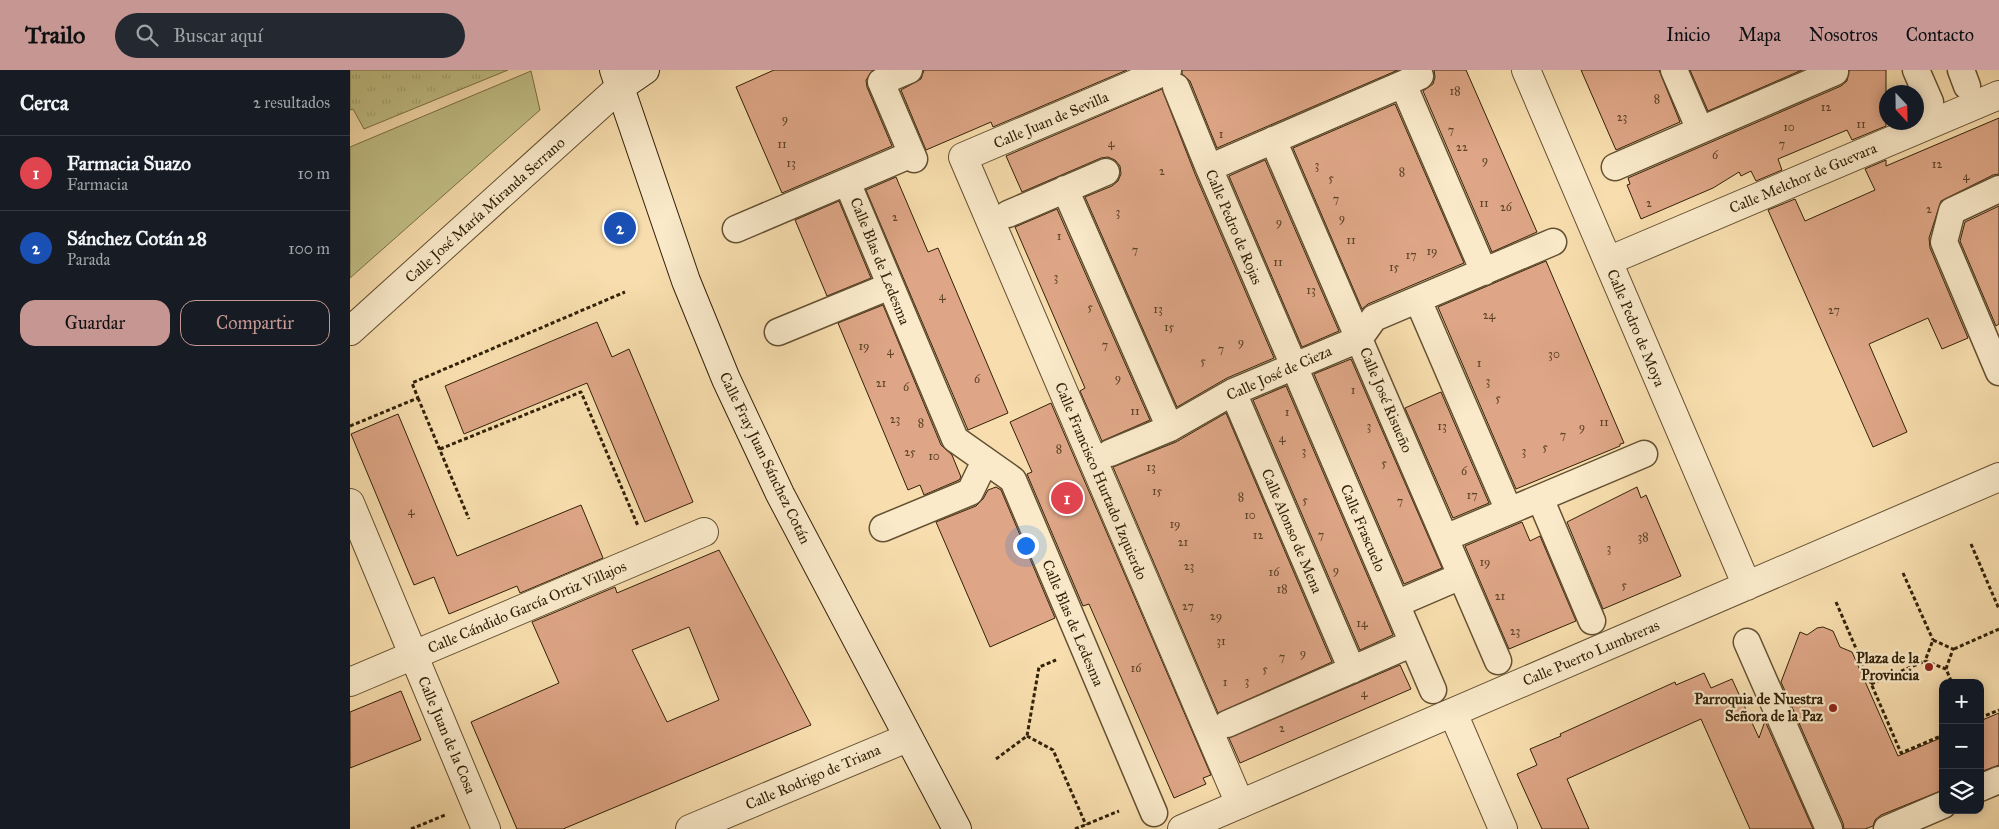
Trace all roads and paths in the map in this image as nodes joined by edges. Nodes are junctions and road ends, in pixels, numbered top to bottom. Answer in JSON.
{"nodes":[{"id":1,"x":645,"y":70,"type":"edge"},
{"id":2,"x":908,"y":70,"type":"edge"},
{"id":3,"x":1526,"y":70,"type":"edge"},
{"id":4,"x":1674,"y":70,"type":"edge"},
{"id":5,"x":1916,"y":70,"type":"edge"},
{"id":6,"x":1835,"y":72,"type":"dead end"},
{"id":7,"x":1410,"y":77,"type":"edge"},
{"id":8,"x":616,"y":79,"type":"edge"},
{"id":9,"x":1171,"y":79,"type":"edge"},
{"id":10,"x":1999,"y":95,"type":"edge"},
{"id":11,"x":1930,"y":102,"type":"dead end"},
{"id":12,"x":1700,"y":130,"type":"junction"},
{"id":13,"x":1273,"y":140,"type":"junction"},
{"id":14,"x":963,"y":157,"type":"joint"},
{"id":15,"x":1615,"y":167,"type":"dead end"},
{"id":16,"x":1208,"y":168,"type":"junction"},
{"id":17,"x":1106,"y":172,"type":"dead end"},
{"id":18,"x":848,"y":182,"type":"junction"},
{"id":19,"x":1065,"y":189,"type":"junction"},
{"id":20,"x":1996,"y":199,"type":"edge"},
{"id":21,"x":1008,"y":214,"type":"dead end"},
{"id":22,"x":736,"y":229,"type":"dead end"},
{"id":23,"x":1552,"y":242,"type":"dead end"},
{"id":24,"x":1608,"y":261,"type":"junction"},
{"id":25,"x":1484,"y":272,"type":"junction"},
{"id":26,"x":890,"y":286,"type":"junction"},
{"id":27,"x":625,"y":292,"type":"dead end"},
{"id":28,"x":1418,"y":300,"type":"junction"},
{"id":29,"x":350,"y":331,"type":"edge"},
{"id":30,"x":778,"y":332,"type":"dead end"},
{"id":31,"x":1359,"y":339,"type":"junction"},
{"id":32,"x":1294,"y":366,"type":"junction"},
{"id":33,"x":1999,"y":372,"type":"edge"},
{"id":34,"x":1233,"y":392,"type":"junction"},
{"id":35,"x":418,"y":398,"type":"junction"},
{"id":36,"x":350,"y":426,"type":"edge"},
{"id":37,"x":1170,"y":428,"type":"junction"},
{"id":38,"x":440,"y":449,"type":"junction"},
{"id":39,"x":1110,"y":453,"type":"dead end"},
{"id":40,"x":1644,"y":454,"type":"dead end"},
{"id":41,"x":985,"y":461,"type":"junction"},
{"id":42,"x":1999,"y":477,"type":"edge"},
{"id":43,"x":1540,"y":498,"type":"junction"},
{"id":44,"x":350,"y":503,"type":"edge"},
{"id":45,"x":1509,"y":511,"type":"junction"},
{"id":46,"x":469,"y":520,"type":"dead end"},
{"id":47,"x":633,"y":528,"type":"dead end"},
{"id":48,"x":883,"y":528,"type":"dead end"},
{"id":49,"x":704,"y":532,"type":"dead end"},
{"id":50,"x":1445,"y":538,"type":"junction"},
{"id":51,"x":1971,"y":544,"type":"dead end"},
{"id":52,"x":1903,"y":573,"type":"dead end"},
{"id":53,"x":1461,"y":576,"type":"junction"},
{"id":54,"x":1747,"y":586,"type":"junction"},
{"id":55,"x":1836,"y":602,"type":"dead end"},
{"id":56,"x":1396,"y":604,"type":"junction"},
{"id":57,"x":1999,"y":609,"type":"edge"},
{"id":58,"x":1592,"y":621,"type":"dead end"},
{"id":59,"x":1999,"y":629,"type":"edge"},
{"id":60,"x":1933,"y":640,"type":"junction"},
{"id":61,"x":1747,"y":642,"type":"dead end"},
{"id":62,"x":1413,"y":643,"type":"junction"},
{"id":63,"x":1954,"y":648,"type":"junction"},
{"id":64,"x":414,"y":655,"type":"junction"},
{"id":65,"x":1061,"y":658,"type":"dead end"},
{"id":66,"x":1498,"y":661,"type":"dead end"},
{"id":67,"x":1925,"y":661,"type":"junction"},
{"id":68,"x":1946,"y":669,"type":"junction"},
{"id":69,"x":1352,"y":670,"type":"junction"},
{"id":70,"x":1950,"y":679,"type":"edge"},
{"id":71,"x":350,"y":682,"type":"edge"},
{"id":72,"x":1871,"y":684,"type":"junction"},
{"id":73,"x":1433,"y":690,"type":"dead end"},
{"id":74,"x":1999,"y":710,"type":"edge"},
{"id":75,"x":1453,"y":713,"type":"junction"},
{"id":76,"x":1984,"y":716,"type":"edge"},
{"id":77,"x":1227,"y":724,"type":"dead end"},
{"id":78,"x":1027,"y":736,"type":"junction"},
{"id":79,"x":1939,"y":737,"type":"edge"},
{"id":80,"x":907,"y":738,"type":"junction"},
{"id":81,"x":996,"y":759,"type":"dead end"},
{"id":82,"x":1999,"y":780,"type":"edge"},
{"id":83,"x":1984,"y":786,"type":"edge"},
{"id":84,"x":1240,"y":804,"type":"junction"},
{"id":85,"x":1939,"y":807,"type":"edge"},
{"id":86,"x":452,"y":812,"type":"dead end"},
{"id":87,"x":1112,"y":813,"type":"dead end"},
{"id":88,"x":1154,"y":813,"type":"dead end"},
{"id":89,"x":1086,"y":824,"type":"junction"},
{"id":90,"x":411,"y":829,"type":"edge"},
{"id":91,"x":486,"y":829,"type":"edge"},
{"id":92,"x":690,"y":829,"type":"edge"},
{"id":93,"x":957,"y":829,"type":"edge"},
{"id":94,"x":1075,"y":829,"type":"edge"},
{"id":95,"x":1182,"y":829,"type":"edge"},
{"id":96,"x":1503,"y":829,"type":"edge"},
{"id":97,"x":1829,"y":829,"type":"edge"},
{"id":98,"x":1886,"y":829,"type":"edge"}],
"edges":[{"from":1,"to":8,"type":"street","name":"Calle José María Miranda Serrano"},
{"from":2,"to":18,"type":"street"},
{"from":3,"to":24,"type":"street","name":"Calle Pedro de Moya"},
{"from":4,"to":12,"type":"street"},
{"from":5,"to":11,"type":"street"},
{"from":6,"to":12,"type":"street"},
{"from":7,"to":13,"type":"street"},
{"from":7,"to":25,"type":"street"},
{"from":8,"to":29,"type":"street","name":"Calle José María Miranda Serrano"},
{"from":8,"to":80,"type":"street","name":"Calle Fray Juan Sánchez Cotán"},
{"from":9,"to":14,"type":"street","name":"Calle Juan de Sevilla"},
{"from":9,"to":16,"type":"street","name":"Calle Pedro de Rojas"},
{"from":10,"to":24,"type":"street","name":"Calle Melchor de Guevara"},
{"from":12,"to":15,"type":"street"},
{"from":13,"to":16,"type":"street"},
{"from":13,"to":31,"type":"street","name":"Calle José Risueño"},
{"from":14,"to":84,"type":"street","name":"Calle Francisco Hurtado Izquierdo"},
{"from":16,"to":32,"type":"street","name":"Calle Pedro de Rojas"},
{"from":17,"to":19,"type":"street"},
{"from":18,"to":22,"type":"street"},
{"from":18,"to":26,"type":"street","name":"Calle Blas de Ledesma"},
{"from":19,"to":21,"type":"street"},
{"from":19,"to":37,"type":"street"},
{"from":20,"to":33,"type":"street"},
{"from":23,"to":25,"type":"street"},
{"from":24,"to":54,"type":"street","name":"Calle Pedro de Moya"},
{"from":25,"to":28,"type":"street"},
{"from":26,"to":30,"type":"street"},
{"from":26,"to":41,"type":"street","name":"Calle Blas de Ledesma"},
{"from":27,"to":35,"type":"path"},
{"from":28,"to":31,"type":"street"},
{"from":28,"to":45,"type":"street"},
{"from":31,"to":32,"type":"street","name":"Calle José de Cieza"},
{"from":31,"to":50,"type":"street","name":"Calle José Risueño"},
{"from":32,"to":34,"type":"street","name":"Calle José de Cieza"},
{"from":32,"to":56,"type":"street","name":"Calle Frascuelo"},
{"from":34,"to":37,"type":"street","name":"Calle José de Cieza"},
{"from":34,"to":69,"type":"street","name":"Calle Alonso de Mena"},
{"from":35,"to":36,"type":"path"},
{"from":35,"to":38,"type":"path"},
{"from":37,"to":39,"type":"street","name":"Calle José de Cieza"},
{"from":38,"to":46,"type":"path"},
{"from":38,"to":47,"type":"path"},
{"from":40,"to":43,"type":"street"},
{"from":41,"to":48,"type":"street"},
{"from":41,"to":88,"type":"street","name":"Calle Blas de Ledesma"},
{"from":42,"to":54,"type":"street","name":"Calle Puerto Lumbreras"},
{"from":43,"to":45,"type":"street"},
{"from":43,"to":58,"type":"street"},
{"from":44,"to":64,"type":"street","name":"Calle Juan de la Cosa"},
{"from":45,"to":50,"type":"street"},
{"from":49,"to":64,"type":"street","name":"Calle Cándido García Ortiz Villajos"},
{"from":50,"to":53,"type":"street","name":"Calle José Risueño"},
{"from":51,"to":57,"type":"path"},
{"from":52,"to":60,"type":"path"},
{"from":53,"to":56,"type":"street"},
{"from":53,"to":66,"type":"street","name":"Calle José Risueño"},
{"from":54,"to":75,"type":"street","name":"Calle Puerto Lumbreras"},
{"from":55,"to":72,"type":"path"},
{"from":56,"to":62,"type":"street","name":"Calle Frascuelo"},
{"from":59,"to":63,"type":"path"},
{"from":60,"to":63,"type":"path"},
{"from":60,"to":67,"type":"path"},
{"from":61,"to":97,"type":"street"},
{"from":62,"to":69,"type":"street"},
{"from":62,"to":73,"type":"street","name":"Calle Frascuelo"},
{"from":63,"to":68,"type":"path"},
{"from":64,"to":71,"type":"street","name":"Calle Cándido García Ortiz Villajos"},
{"from":64,"to":91,"type":"street","name":"Calle Juan de la Cosa"},
{"from":65,"to":78,"type":"path"},
{"from":67,"to":68,"type":"path"},
{"from":67,"to":72,"type":"path"},
{"from":68,"to":70,"type":"path"},
{"from":69,"to":77,"type":"street"},
{"from":72,"to":79,"type":"path"},
{"from":74,"to":76,"type":"path"},
{"from":75,"to":84,"type":"street","name":"Calle Puerto Lumbreras"},
{"from":75,"to":96,"type":"street"},
{"from":78,"to":81,"type":"path"},
{"from":78,"to":89,"type":"path"},
{"from":80,"to":92,"type":"street","name":"Calle Rodrigo de Triana"},
{"from":80,"to":93,"type":"street","name":"Calle Fray Juan Sánchez Cotán"},
{"from":82,"to":83,"type":"street"},
{"from":84,"to":95,"type":"street","name":"Calle Puerto Lumbreras"},
{"from":85,"to":98,"type":"street"},
{"from":86,"to":90,"type":"path"},
{"from":87,"to":89,"type":"path"},
{"from":89,"to":94,"type":"path"}]}
